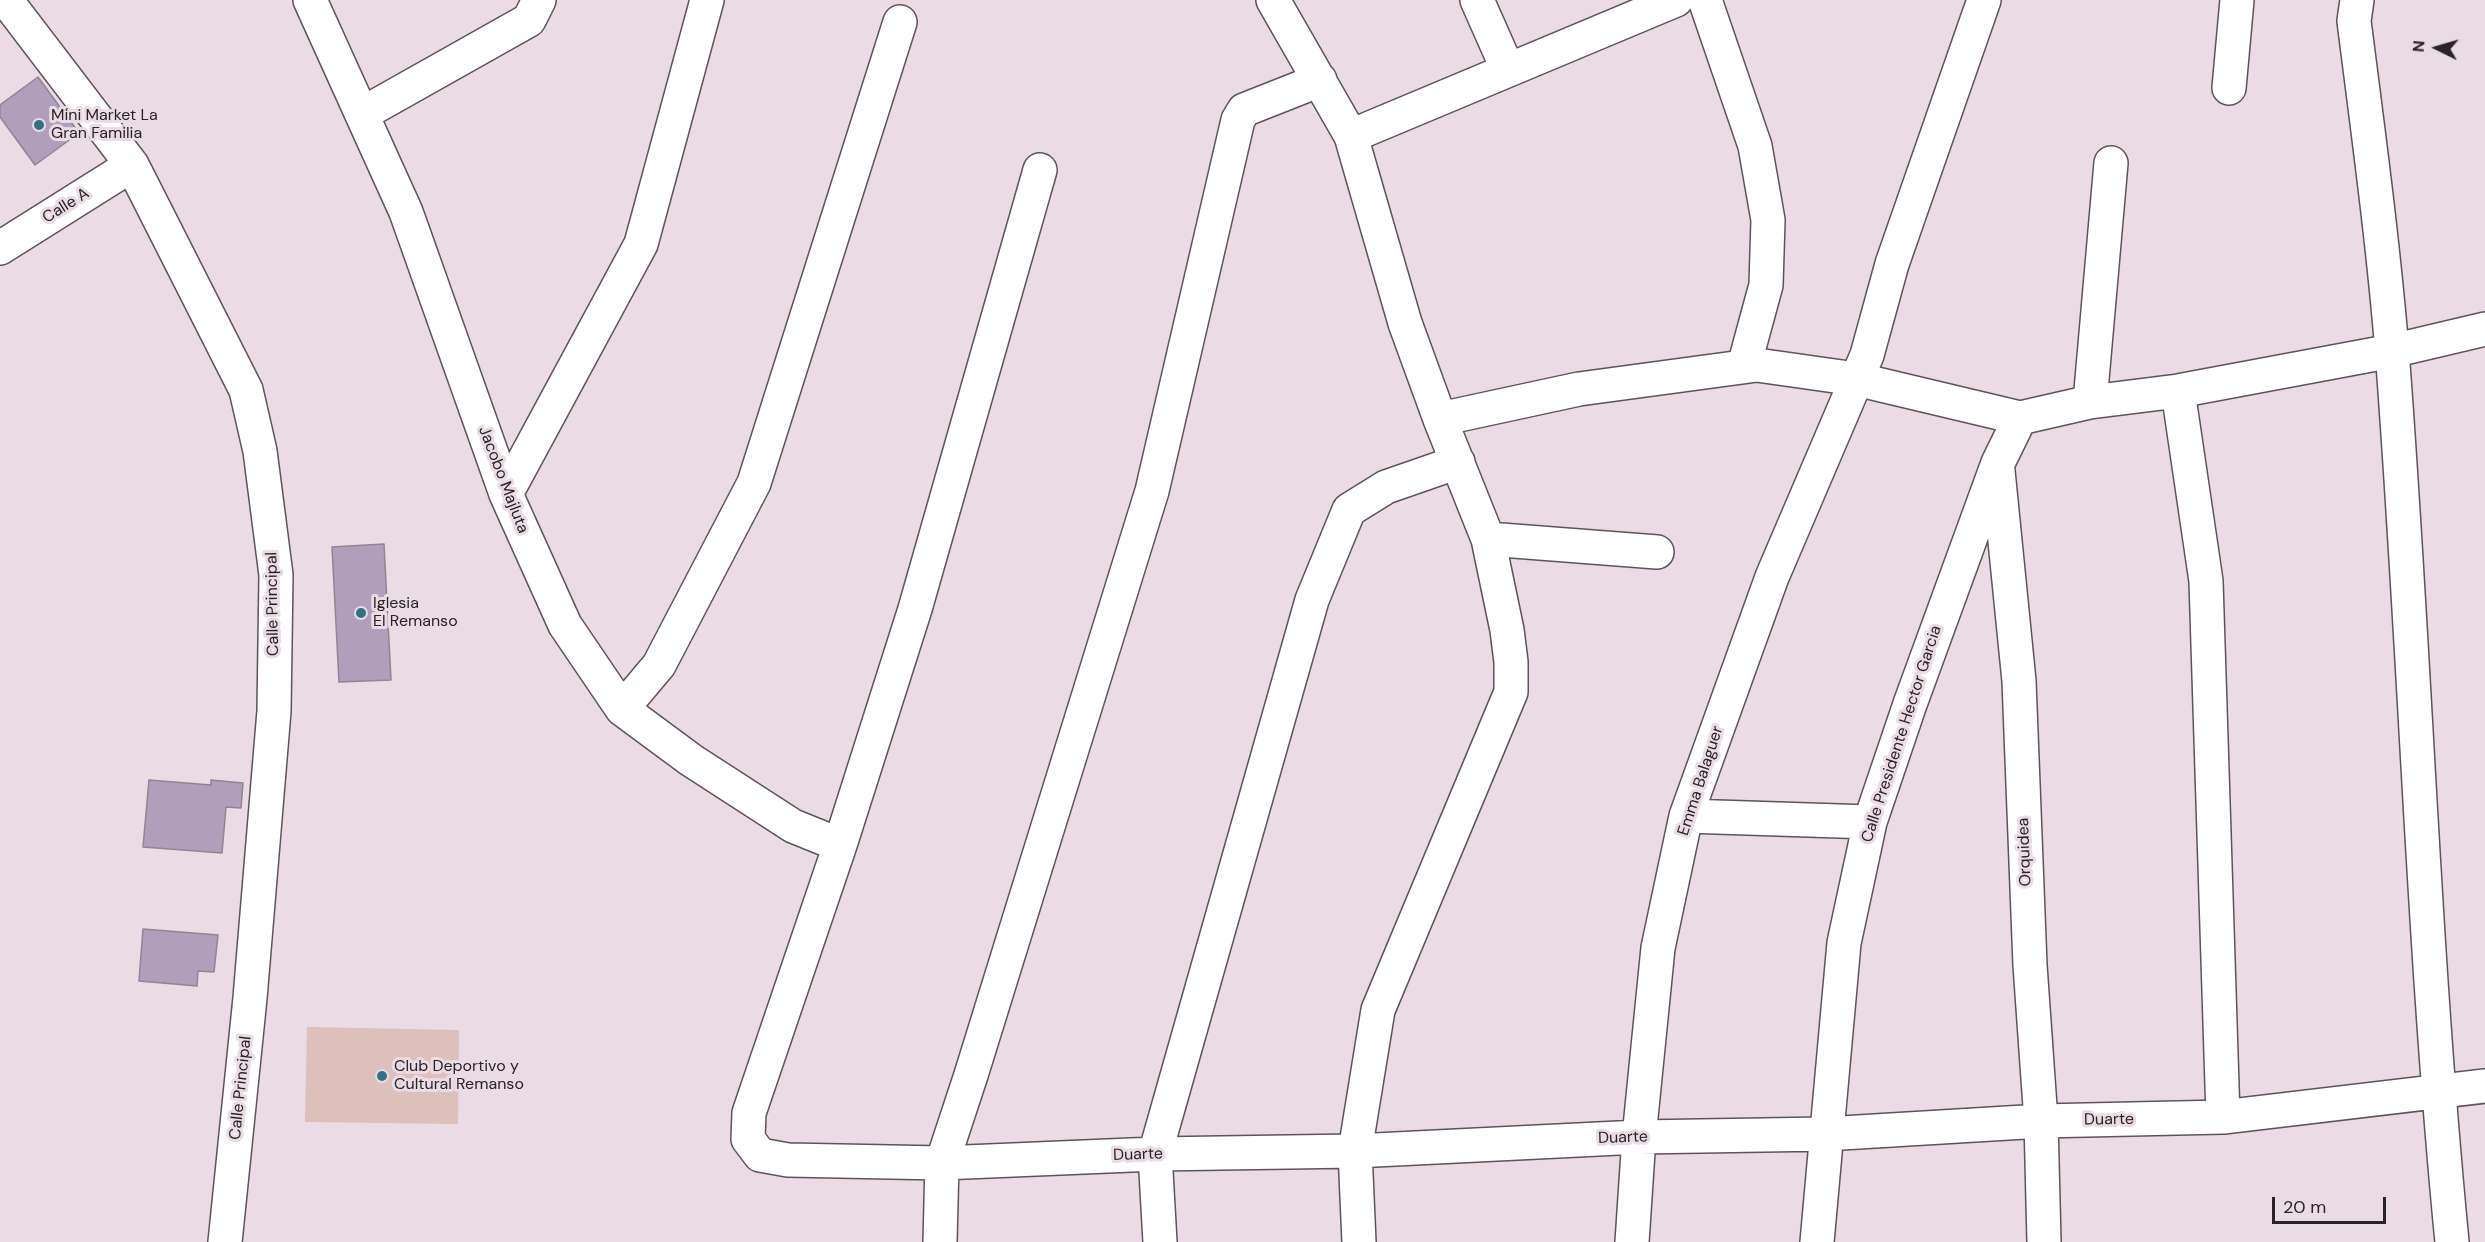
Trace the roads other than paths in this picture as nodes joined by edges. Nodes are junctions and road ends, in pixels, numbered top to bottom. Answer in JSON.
{"nodes":[{"id":1,"x":6,"y":0,"type":"edge"},
{"id":2,"x":310,"y":0,"type":"edge"},
{"id":3,"x":707,"y":0,"type":"edge"},
{"id":4,"x":1273,"y":0,"type":"edge"},
{"id":5,"x":1477,"y":0,"type":"edge"},
{"id":6,"x":1706,"y":0,"type":"edge"},
{"id":7,"x":1984,"y":0,"type":"edge"},
{"id":8,"x":2237,"y":0,"type":"edge"},
{"id":9,"x":2357,"y":0,"type":"edge"},
{"id":10,"x":1657,"y":4,"type":"edge"},
{"id":11,"x":534,"y":10,"type":"edge"},
{"id":12,"x":900,"y":22,"type":"dead end"},
{"id":13,"x":1508,"y":70,"type":"junction"},
{"id":14,"x":1320,"y":80,"type":"junction"},
{"id":15,"x":2229,"y":88,"type":"dead end"},
{"id":16,"x":362,"y":114,"type":"junction"},
{"id":17,"x":1351,"y":136,"type":"junction"},
{"id":18,"x":2111,"y":163,"type":"dead end"},
{"id":19,"x":132,"y":165,"type":"junction"},
{"id":20,"x":1040,"y":171,"type":"dead end"},
{"id":21,"x":0,"y":248,"type":"edge"},
{"id":22,"x":2485,"y":329,"type":"edge"},
{"id":23,"x":2392,"y":351,"type":"junction"},
{"id":24,"x":1744,"y":366,"type":"junction"},
{"id":25,"x":1856,"y":379,"type":"junction"},
{"id":26,"x":2178,"y":391,"type":"junction"},
{"id":27,"x":2090,"y":402,"type":"junction"},
{"id":28,"x":2020,"y":418,"type":"junction"},
{"id":29,"x":1440,"y":419,"type":"junction"},
{"id":30,"x":1458,"y":462,"type":"junction"},
{"id":31,"x":1998,"y":463,"type":"junction"},
{"id":32,"x":506,"y":494,"type":"junction"},
{"id":33,"x":1488,"y":539,"type":"junction"},
{"id":34,"x":1657,"y":552,"type":"dead end"},
{"id":35,"x":622,"y":709,"type":"junction"},
{"id":36,"x":1686,"y":816,"type":"junction"},
{"id":37,"x":1870,"y":822,"type":"junction"},
{"id":38,"x":840,"y":845,"type":"junction"},
{"id":39,"x":2485,"y":1086,"type":"edge"},
{"id":40,"x":2437,"y":1091,"type":"junction"},
{"id":41,"x":2223,"y":1117,"type":"junction"},
{"id":42,"x":2041,"y":1121,"type":"junction"},
{"id":43,"x":1826,"y":1134,"type":"junction"},
{"id":44,"x":1639,"y":1137,"type":"junction"},
{"id":45,"x":1355,"y":1152,"type":"junction"},
{"id":46,"x":1155,"y":1154,"type":"junction"},
{"id":47,"x":942,"y":1163,"type":"junction"},
{"id":48,"x":225,"y":1242,"type":"edge"},
{"id":49,"x":940,"y":1242,"type":"edge"},
{"id":50,"x":1160,"y":1242,"type":"edge"},
{"id":51,"x":1359,"y":1242,"type":"edge"},
{"id":52,"x":1632,"y":1242,"type":"edge"},
{"id":53,"x":1817,"y":1242,"type":"edge"},
{"id":54,"x":2044,"y":1242,"type":"edge"},
{"id":55,"x":2452,"y":1242,"type":"edge"}],
"edges":[{"from":1,"to":19,"type":"street","name":"Calle Principal"},
{"from":2,"to":16,"type":"street","name":"Jacobo Majluta"},
{"from":3,"to":32,"type":"street"},
{"from":4,"to":14,"type":"street"},
{"from":5,"to":13,"type":"street"},
{"from":6,"to":24,"type":"street"},
{"from":7,"to":25,"type":"street","name":"Emma Balaguer"},
{"from":8,"to":15,"type":"street"},
{"from":9,"to":23,"type":"street"},
{"from":10,"to":13,"type":"street"},
{"from":11,"to":16,"type":"street"},
{"from":12,"to":35,"type":"street"},
{"from":13,"to":17,"type":"street"},
{"from":14,"to":17,"type":"street"},
{"from":14,"to":47,"type":"street"},
{"from":16,"to":32,"type":"street","name":"Jacobo Majluta"},
{"from":17,"to":29,"type":"street"},
{"from":18,"to":27,"type":"street"},
{"from":19,"to":21,"type":"street","name":"Calle A"},
{"from":19,"to":48,"type":"street","name":"Calle Principal"},
{"from":20,"to":38,"type":"street"},
{"from":22,"to":23,"type":"street"},
{"from":23,"to":26,"type":"street"},
{"from":23,"to":40,"type":"street"},
{"from":24,"to":25,"type":"street"},
{"from":24,"to":29,"type":"street"},
{"from":25,"to":28,"type":"street"},
{"from":25,"to":36,"type":"street","name":"Emma Balaguer"},
{"from":26,"to":27,"type":"street"},
{"from":26,"to":41,"type":"street"},
{"from":27,"to":28,"type":"street"},
{"from":28,"to":31,"type":"street","name":"Calle Presidente Hector Garcia"},
{"from":29,"to":30,"type":"street"},
{"from":30,"to":33,"type":"street"},
{"from":30,"to":46,"type":"street"},
{"from":31,"to":37,"type":"street","name":"Calle Presidente Hector Garcia"},
{"from":31,"to":42,"type":"street","name":"Orquidea"},
{"from":32,"to":35,"type":"street","name":"Jacobo Majluta"},
{"from":33,"to":34,"type":"street"},
{"from":33,"to":45,"type":"street"},
{"from":35,"to":38,"type":"street","name":"Jacobo Majluta"},
{"from":36,"to":37,"type":"street"},
{"from":36,"to":44,"type":"street","name":"Emma Balaguer"},
{"from":37,"to":43,"type":"street","name":"Calle Presidente Hector Garcia"},
{"from":38,"to":47,"type":"street","name":"Duarte"},
{"from":39,"to":40,"type":"street","name":"Duarte"},
{"from":40,"to":41,"type":"street","name":"Duarte"},
{"from":40,"to":55,"type":"street"},
{"from":41,"to":42,"type":"street","name":"Duarte"},
{"from":42,"to":43,"type":"street","name":"Duarte"},
{"from":42,"to":54,"type":"street","name":"Orquidea"},
{"from":43,"to":44,"type":"street","name":"Duarte"},
{"from":43,"to":53,"type":"street","name":"Calle Presidente Hector Garcia"},
{"from":44,"to":45,"type":"street","name":"Duarte"},
{"from":44,"to":52,"type":"street","name":"Emma Balaguer"},
{"from":45,"to":46,"type":"street","name":"Duarte"},
{"from":45,"to":51,"type":"street"},
{"from":46,"to":47,"type":"street","name":"Duarte"},
{"from":46,"to":50,"type":"street"},
{"from":47,"to":49,"type":"street"}]}
